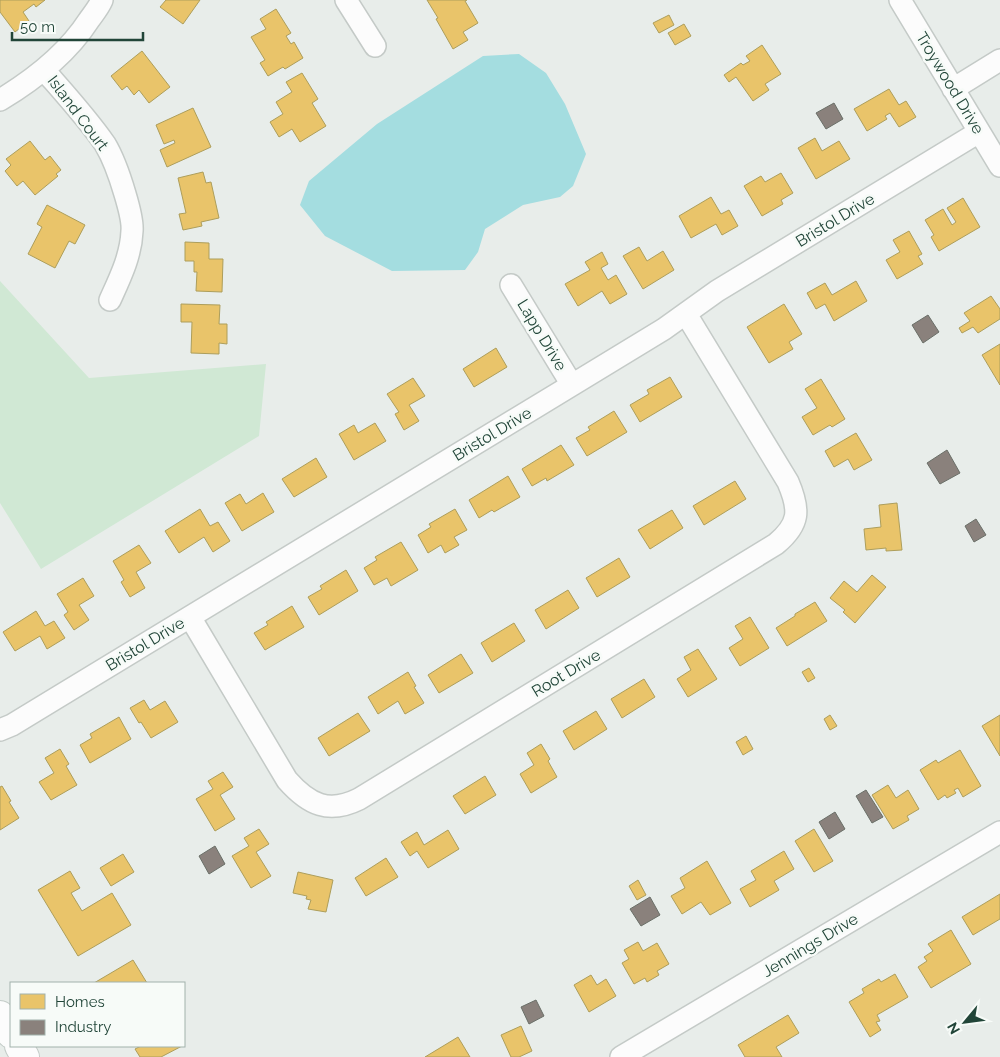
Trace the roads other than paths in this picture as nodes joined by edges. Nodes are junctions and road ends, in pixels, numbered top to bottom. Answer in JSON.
{"nodes":[{"id":1,"x":102,"y":0,"type":"edge"},
{"id":2,"x":346,"y":0,"type":"edge"},
{"id":3,"x":900,"y":0,"type":"edge"},
{"id":4,"x":375,"y":46,"type":"dead end"},
{"id":5,"x":1000,"y":60,"type":"edge"},
{"id":6,"x":44,"y":70,"type":"junction"},
{"id":7,"x":954,"y":88,"type":"junction"},
{"id":8,"x":0,"y":100,"type":"edge"},
{"id":9,"x":980,"y":132,"type":"junction"},
{"id":10,"x":1000,"y":166,"type":"edge"},
{"id":11,"x":511,"y":285,"type":"dead end"},
{"id":12,"x":110,"y":300,"type":"dead end"},
{"id":13,"x":686,"y":314,"type":"junction"},
{"id":14,"x":572,"y":385,"type":"junction"},
{"id":15,"x":190,"y":617,"type":"junction"},
{"id":16,"x":0,"y":730,"type":"edge"},
{"id":17,"x":1000,"y":832,"type":"edge"},
{"id":18,"x":0,"y":1015,"type":"edge"},
{"id":19,"x":10,"y":1032,"type":"edge"},
{"id":20,"x":621,"y":1057,"type":"edge"}],
"edges":[{"from":1,"to":6,"type":"street"},
{"from":2,"to":4,"type":"street"},
{"from":3,"to":7,"type":"street","name":"Troywood Drive"},
{"from":5,"to":7,"type":"street"},
{"from":6,"to":8,"type":"street"},
{"from":6,"to":12,"type":"street","name":"Island Court"},
{"from":7,"to":9,"type":"street","name":"Troywood Drive"},
{"from":9,"to":10,"type":"street","name":"Troywood Drive"},
{"from":9,"to":13,"type":"street","name":"Bristol Drive"},
{"from":11,"to":14,"type":"street","name":"Lapp Drive"},
{"from":13,"to":14,"type":"street","name":"Bristol Drive"},
{"from":13,"to":15,"type":"street","name":"Root Drive"},
{"from":14,"to":15,"type":"street","name":"Bristol Drive"},
{"from":15,"to":16,"type":"street","name":"Bristol Drive"},
{"from":17,"to":20,"type":"street","name":"Jennings Drive"},
{"from":18,"to":19,"type":"main road"}]}
